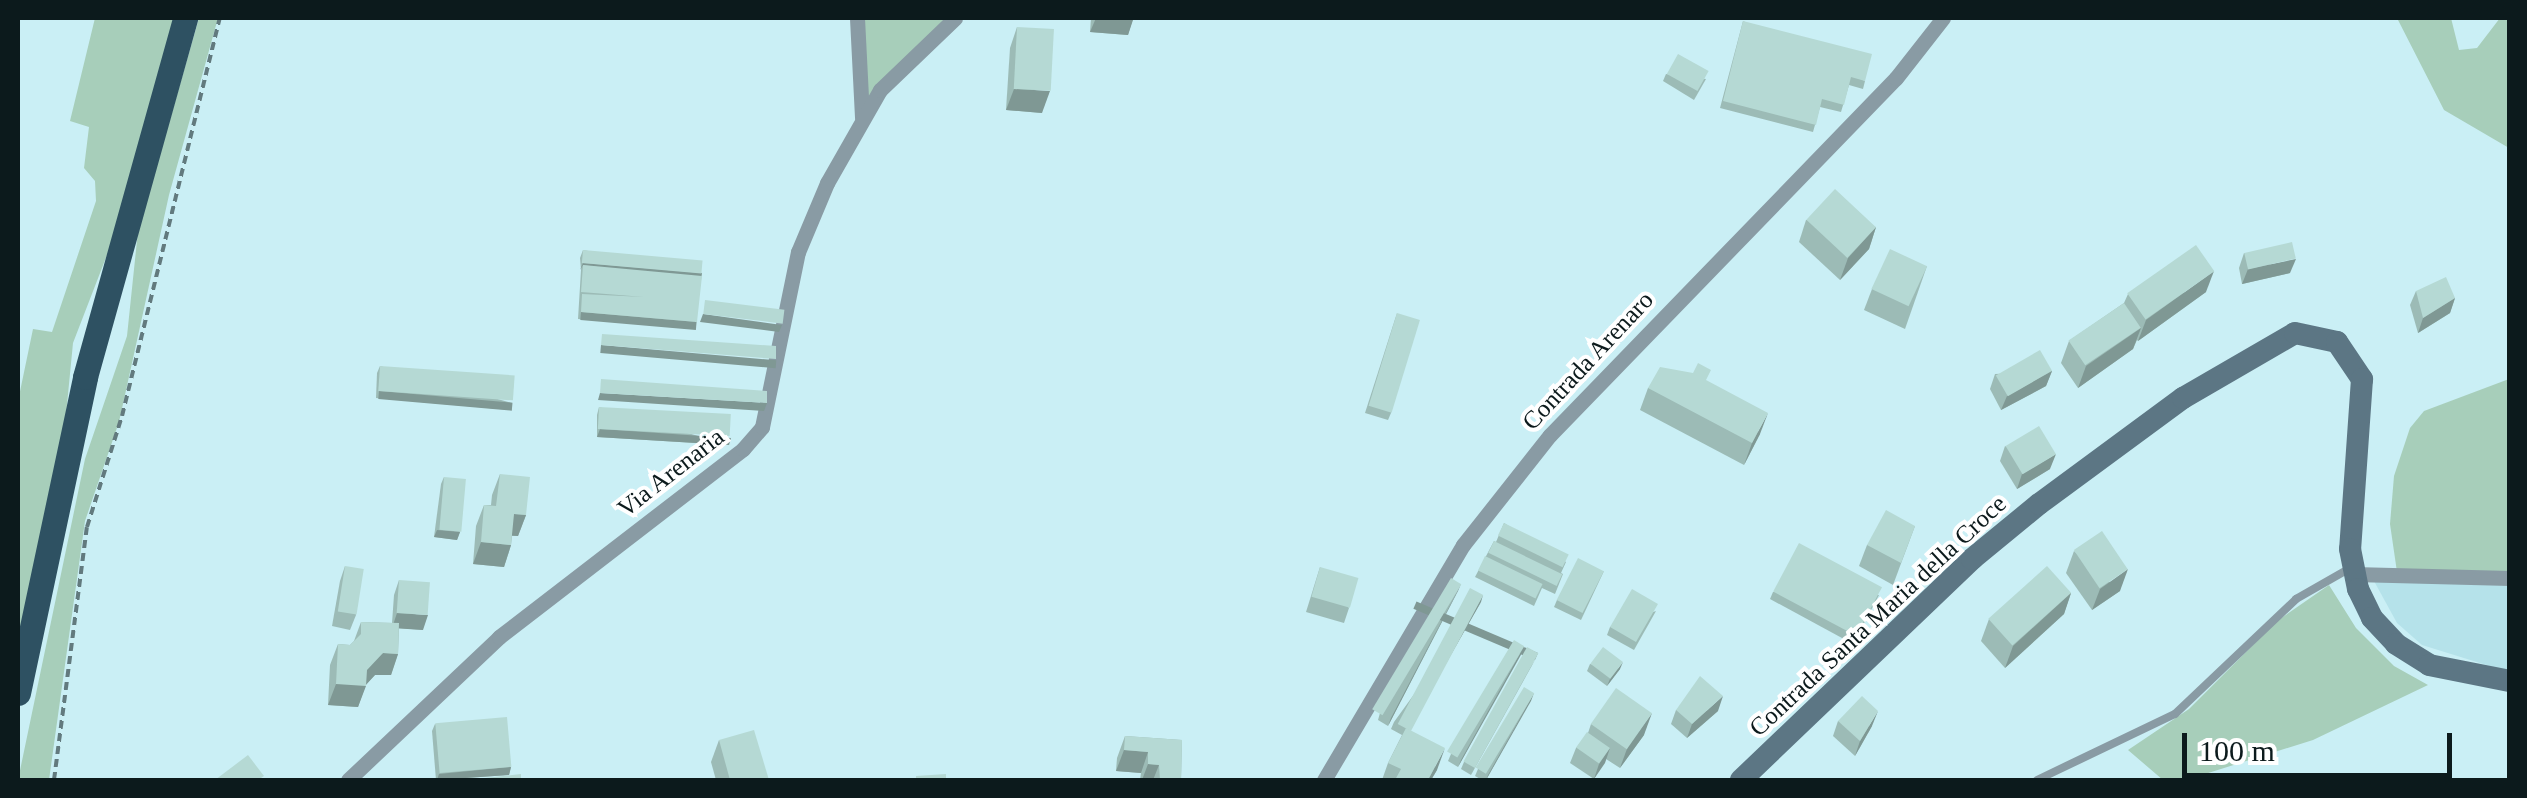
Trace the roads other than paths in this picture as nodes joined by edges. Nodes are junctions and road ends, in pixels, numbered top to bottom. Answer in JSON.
{"nodes":[{"id":1,"x":185,"y":18,"type":"edge"},
{"id":2,"x":857,"y":18,"type":"edge"},
{"id":3,"x":955,"y":18,"type":"edge"},
{"id":4,"x":1943,"y":18,"type":"edge"},
{"id":5,"x":862,"y":118,"type":"junction"},
{"id":6,"x":2352,"y":570,"type":"junction"},
{"id":7,"x":2510,"y":578,"type":"edge"},
{"id":8,"x":2510,"y":681,"type":"edge"},
{"id":9,"x":18,"y":693,"type":"edge"},
{"id":10,"x":348,"y":780,"type":"edge"},
{"id":11,"x":1324,"y":780,"type":"edge"},
{"id":12,"x":1741,"y":780,"type":"edge"},
{"id":13,"x":2037,"y":780,"type":"edge"}],
"edges":[{"from":1,"to":9,"type":"highway"},
{"from":2,"to":5,"type":"street"},
{"from":3,"to":5,"type":"street","name":"Via Arenaria"},
{"from":4,"to":11,"type":"street","name":"Contrada Arenaro"},
{"from":5,"to":10,"type":"street","name":"Via Arenaria"},
{"from":6,"to":7,"type":"street"},
{"from":6,"to":8,"type":"main road","name":"Contrada Santa Maria della Croce"},
{"from":6,"to":12,"type":"main road","name":"Contrada Santa Maria della Croce"},
{"from":6,"to":13,"type":"lane"}]}
